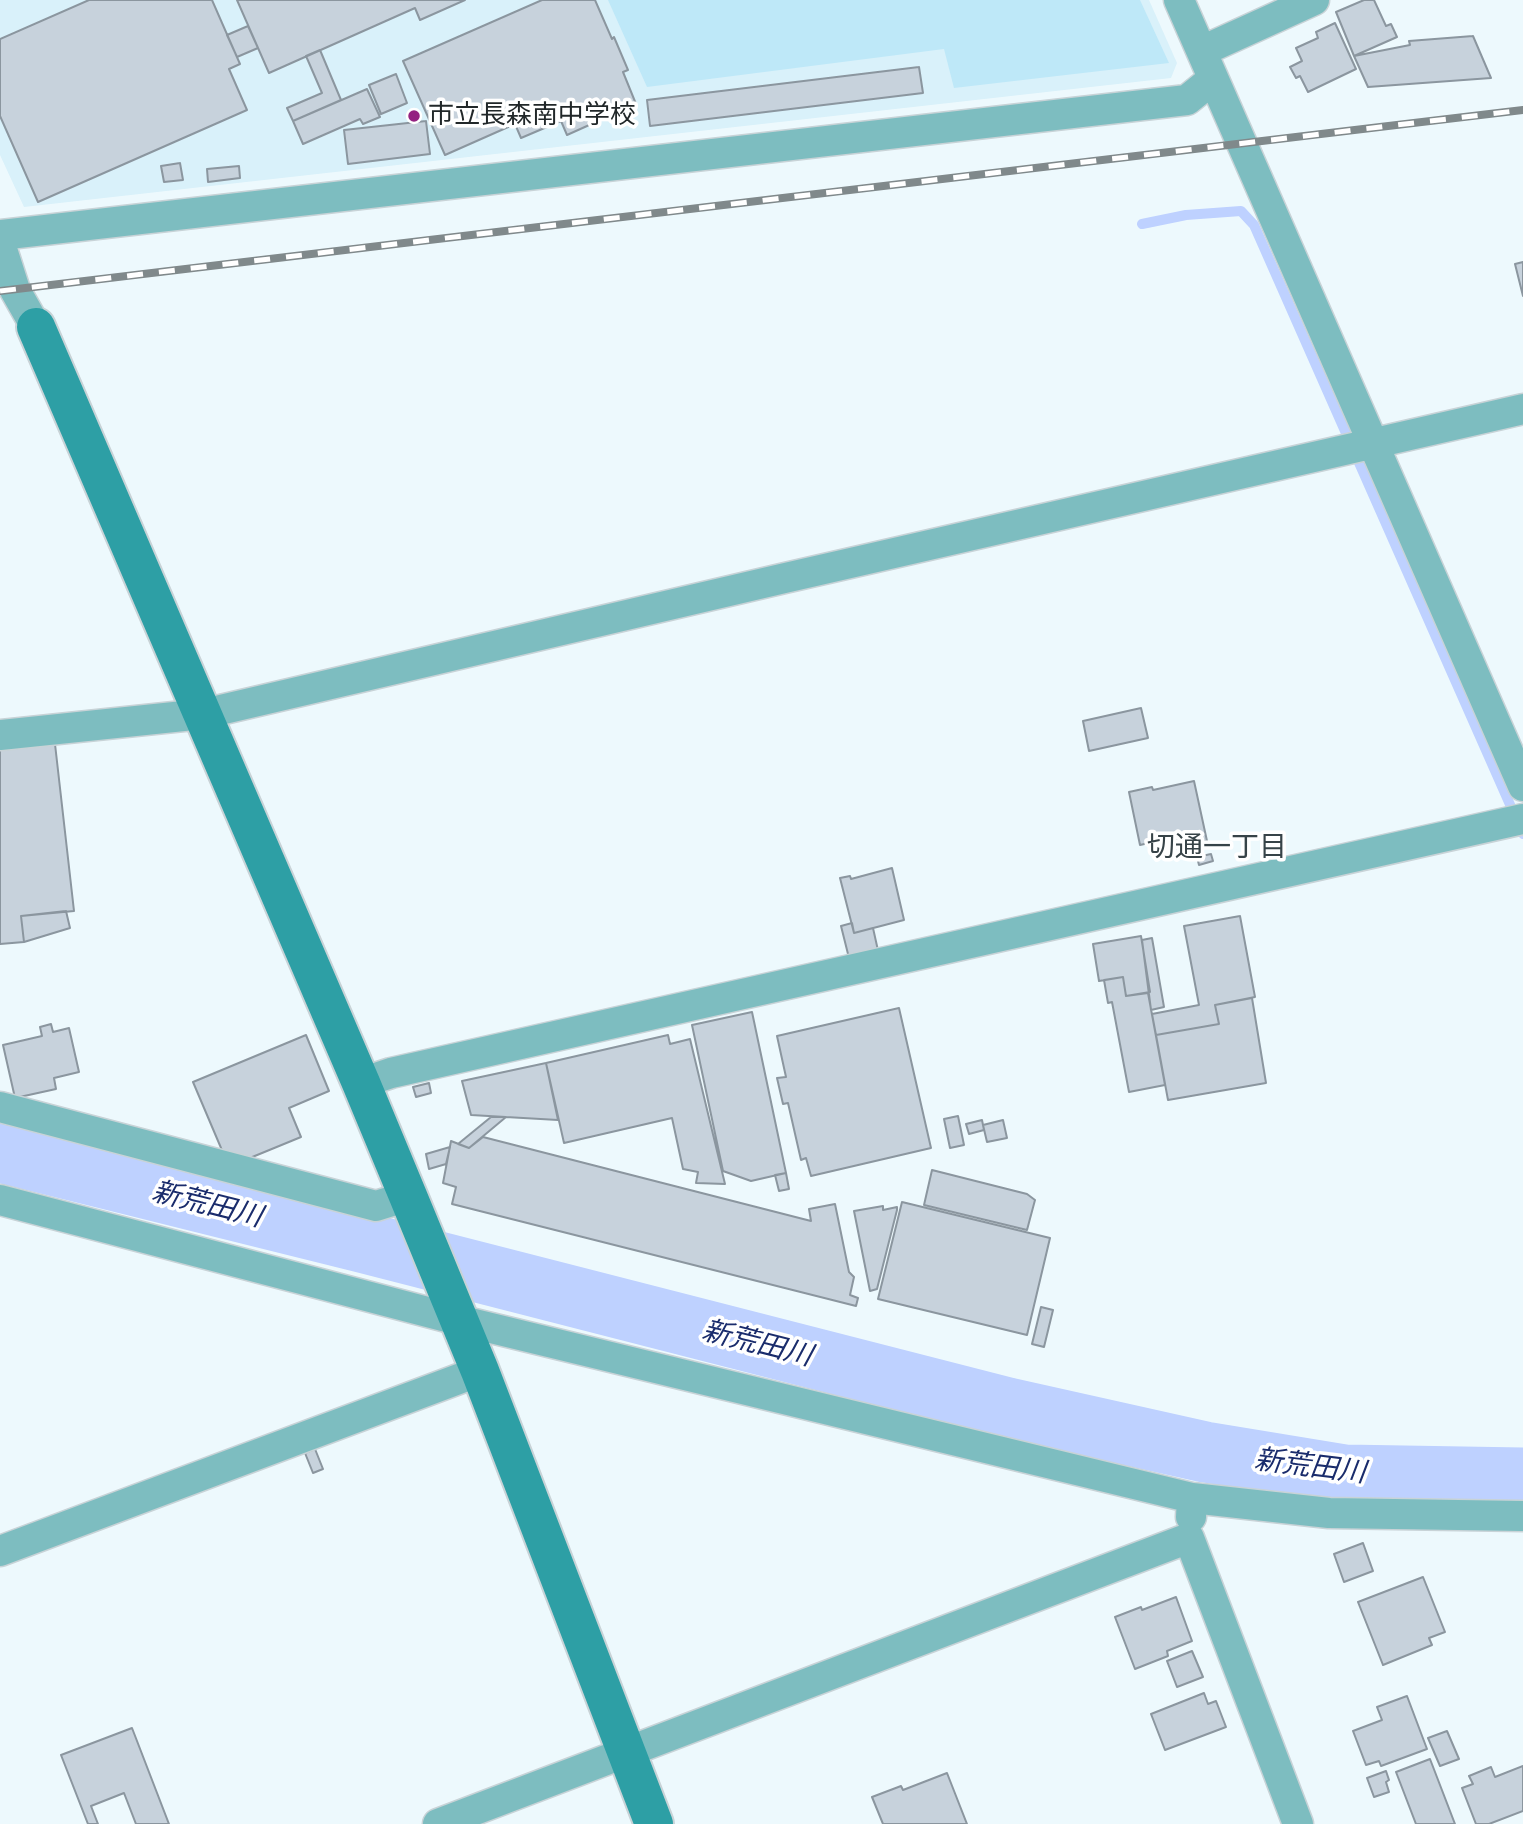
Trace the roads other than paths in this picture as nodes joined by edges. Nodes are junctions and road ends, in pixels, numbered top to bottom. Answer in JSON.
{"nodes":[{"id":1,"x":1178,"y":0,"type":"edge"},
{"id":2,"x":1314,"y":0,"type":"edge"},
{"id":3,"x":1202,"y":51,"type":"junction"},
{"id":4,"x":1213,"y":79,"type":"junction"},
{"id":5,"x":0,"y":235,"type":"edge"},
{"id":6,"x":0,"y":243,"type":"edge"},
{"id":7,"x":36,"y":327,"type":"joint"},
{"id":8,"x":1523,"y":409,"type":"edge"},
{"id":9,"x":1373,"y":443,"type":"junction"},
{"id":10,"x":203,"y":714,"type":"junction"},
{"id":11,"x":0,"y":735,"type":"edge"},
{"id":12,"x":1523,"y":786,"type":"edge"},
{"id":13,"x":1523,"y":819,"type":"edge"},
{"id":14,"x":361,"y":1083,"type":"junction"},
{"id":15,"x":0,"y":1107,"type":"edge"},
{"id":16,"x":0,"y":1200,"type":"edge"},
{"id":17,"x":413,"y":1208,"type":"junction"},
{"id":18,"x":454,"y":1311,"type":"junction"},
{"id":19,"x":480,"y":1371,"type":"junction"},
{"id":20,"x":1192,"y":1498,"type":"junction"},
{"id":21,"x":1523,"y":1516,"type":"edge"},
{"id":22,"x":1189,"y":1538,"type":"junction"},
{"id":23,"x":0,"y":1551,"type":"edge"},
{"id":24,"x":626,"y":1752,"type":"junction"},
{"id":25,"x":438,"y":1824,"type":"edge"},
{"id":26,"x":654,"y":1824,"type":"edge"},
{"id":27,"x":1298,"y":1824,"type":"edge"}],
"edges":[{"from":1,"to":3,"type":"street"},
{"from":2,"to":3,"type":"street"},
{"from":3,"to":4,"type":"street"},
{"from":4,"to":5,"type":"street"},
{"from":4,"to":9,"type":"street"},
{"from":6,"to":7,"type":"street"},
{"from":7,"to":10,"type":"street"},
{"from":8,"to":9,"type":"street"},
{"from":9,"to":10,"type":"street"},
{"from":9,"to":12,"type":"street"},
{"from":10,"to":11,"type":"street"},
{"from":10,"to":14,"type":"street"},
{"from":13,"to":14,"type":"street"},
{"from":14,"to":17,"type":"street"},
{"from":15,"to":17,"type":"street"},
{"from":16,"to":18,"type":"street"},
{"from":17,"to":18,"type":"street"},
{"from":18,"to":19,"type":"street"},
{"from":18,"to":20,"type":"street"},
{"from":19,"to":23,"type":"street"},
{"from":19,"to":24,"type":"street"},
{"from":20,"to":21,"type":"street"},
{"from":20,"to":22,"type":"street"},
{"from":22,"to":24,"type":"street"},
{"from":22,"to":27,"type":"street"},
{"from":24,"to":25,"type":"street"},
{"from":24,"to":26,"type":"street"}]}
